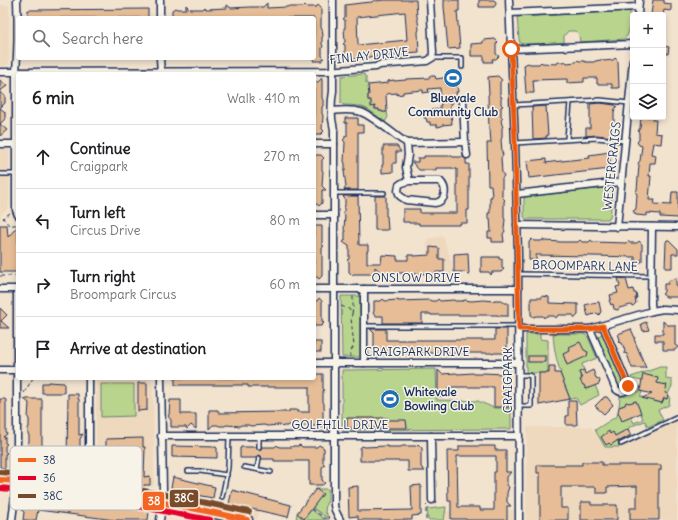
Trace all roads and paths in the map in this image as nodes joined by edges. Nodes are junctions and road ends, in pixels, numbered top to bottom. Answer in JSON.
{"nodes":[{"id":1,"x":16,"y":0,"type":"edge"},
{"id":2,"x":160,"y":0,"type":"edge"},
{"id":3,"x":333,"y":0,"type":"edge"},
{"id":4,"x":430,"y":0,"type":"edge"},
{"id":5,"x":509,"y":0,"type":"edge"},
{"id":6,"x":639,"y":0,"type":"edge"},
{"id":7,"x":638,"y":8,"type":"junction"},
{"id":8,"x":638,"y":12,"type":"edge"},
{"id":9,"x":510,"y":13,"type":"junction"},
{"id":10,"x":16,"y":16,"type":"edge"},
{"id":11,"x":160,"y":16,"type":"edge"},
{"id":12,"x":630,"y":44,"type":"edge"},
{"id":13,"x":511,"y":49,"type":"junction"},
{"id":14,"x":16,"y":60,"type":"edge"},
{"id":15,"x":160,"y":60,"type":"edge"},
{"id":16,"x":429,"y":60,"type":"junction"},
{"id":17,"x":462,"y":67,"type":"dead end"},
{"id":18,"x":333,"y":71,"type":"junction"},
{"id":19,"x":0,"y":72,"type":"edge"},
{"id":20,"x":16,"y":72,"type":"junction"},
{"id":21,"x":161,"y":72,"type":"edge"},
{"id":22,"x":631,"y":84,"type":"edge"},
{"id":23,"x":463,"y":102,"type":"dead end"},
{"id":24,"x":570,"y":102,"type":"junction"},
{"id":25,"x":629,"y":103,"type":"junction"},
{"id":26,"x":514,"y":105,"type":"junction"},
{"id":27,"x":332,"y":110,"type":"junction"},
{"id":28,"x":567,"y":139,"type":"junction"},
{"id":29,"x":625,"y":141,"type":"junction"},
{"id":30,"x":465,"y":142,"type":"junction"},
{"id":31,"x":407,"y":143,"type":"junction"},
{"id":32,"x":515,"y":143,"type":"junction"},
{"id":33,"x":0,"y":144,"type":"edge"},
{"id":34,"x":16,"y":144,"type":"edge"},
{"id":35,"x":316,"y":144,"type":"edge"},
{"id":36,"x":334,"y":144,"type":"junction"},
{"id":37,"x":467,"y":155,"type":"dead end"},
{"id":38,"x":0,"y":174,"type":"edge"},
{"id":39,"x":16,"y":174,"type":"edge"},
{"id":40,"x":409,"y":181,"type":"junction"},
{"id":41,"x":621,"y":182,"type":"junction"},
{"id":42,"x":334,"y":193,"type":"junction"},
{"id":43,"x":384,"y":193,"type":"dead end"},
{"id":44,"x":517,"y":194,"type":"junction"},
{"id":45,"x":16,"y":213,"type":"edge"},
{"id":46,"x":316,"y":215,"type":"edge"},
{"id":47,"x":334,"y":215,"type":"junction"},
{"id":48,"x":16,"y":225,"type":"edge"},
{"id":49,"x":517,"y":225,"type":"junction"},
{"id":50,"x":617,"y":227,"type":"junction"},
{"id":51,"x":652,"y":227,"type":"junction"},
{"id":52,"x":678,"y":227,"type":"edge"},
{"id":53,"x":518,"y":274,"type":"junction"},
{"id":54,"x":0,"y":276,"type":"edge"},
{"id":55,"x":16,"y":276,"type":"edge"},
{"id":56,"x":651,"y":276,"type":"junction"},
{"id":57,"x":518,"y":288,"type":"junction"},
{"id":58,"x":16,"y":289,"type":"edge"},
{"id":59,"x":316,"y":289,"type":"edge"},
{"id":60,"x":334,"y":289,"type":"junction"},
{"id":61,"x":353,"y":289,"type":"junction"},
{"id":62,"x":364,"y":289,"type":"junction"},
{"id":63,"x":0,"y":290,"type":"edge"},
{"id":64,"x":334,"y":302,"type":"junction"},
{"id":65,"x":678,"y":310,"type":"edge"},
{"id":66,"x":652,"y":311,"type":"junction"},
{"id":67,"x":352,"y":314,"type":"junction"},
{"id":68,"x":364,"y":326,"type":"junction"},
{"id":69,"x":603,"y":326,"type":"junction"},
{"id":70,"x":519,"y":328,"type":"junction"},
{"id":71,"x":590,"y":329,"type":"junction"},
{"id":72,"x":316,"y":363,"type":"edge"},
{"id":73,"x":334,"y":363,"type":"junction"},
{"id":74,"x":350,"y":363,"type":"junction"},
{"id":75,"x":364,"y":363,"type":"junction"},
{"id":76,"x":519,"y":363,"type":"junction"},
{"id":77,"x":0,"y":370,"type":"edge"},
{"id":78,"x":16,"y":370,"type":"edge"},
{"id":79,"x":519,"y":375,"type":"junction"},
{"id":80,"x":18,"y":380,"type":"edge"},
{"id":81,"x":32,"y":380,"type":"edge"},
{"id":82,"x":89,"y":380,"type":"edge"},
{"id":83,"x":161,"y":380,"type":"edge"},
{"id":84,"x":17,"y":404,"type":"junction"},
{"id":85,"x":519,"y":406,"type":"junction"},
{"id":86,"x":678,"y":417,"type":"edge"},
{"id":87,"x":161,"y":436,"type":"junction"},
{"id":88,"x":228,"y":436,"type":"junction"},
{"id":89,"x":334,"y":436,"type":"junction"},
{"id":90,"x":431,"y":436,"type":"junction"},
{"id":91,"x":519,"y":436,"type":"junction"},
{"id":92,"x":259,"y":437,"type":"junction"},
{"id":93,"x":620,"y":444,"type":"dead end"},
{"id":94,"x":17,"y":446,"type":"edge"},
{"id":95,"x":90,"y":446,"type":"edge"},
{"id":96,"x":259,"y":447,"type":"dead end"},
{"id":97,"x":259,"y":458,"type":"dead end"},
{"id":98,"x":244,"y":467,"type":"dead end"},
{"id":99,"x":257,"y":469,"type":"junction"},
{"id":100,"x":188,"y":471,"type":"dead end"},
{"id":101,"x":271,"y":472,"type":"dead end"},
{"id":102,"x":227,"y":475,"type":"junction"},
{"id":103,"x":0,"y":480,"type":"edge"},
{"id":104,"x":10,"y":481,"type":"edge"},
{"id":105,"x":222,"y":497,"type":"dead end"},
{"id":106,"x":142,"y":498,"type":"edge"},
{"id":107,"x":432,"y":500,"type":"joint"},
{"id":108,"x":161,"y":501,"type":"junction"},
{"id":109,"x":312,"y":509,"type":"dead end"},
{"id":110,"x":13,"y":510,"type":"edge"},
{"id":111,"x":12,"y":520,"type":"edge"},
{"id":112,"x":160,"y":520,"type":"edge"},
{"id":113,"x":247,"y":520,"type":"edge"},
{"id":114,"x":326,"y":520,"type":"edge"},
{"id":115,"x":340,"y":520,"type":"edge"},
{"id":116,"x":426,"y":520,"type":"edge"},
{"id":117,"x":519,"y":520,"type":"edge"}],
"edges":[{"from":1,"to":10,"type":"street"},
{"from":2,"to":11,"type":"street"},
{"from":3,"to":18,"type":"street"},
{"from":4,"to":16,"type":"street"},
{"from":5,"to":9,"type":"street","name":"CRAIGPARK"},
{"from":6,"to":7,"type":"street"},
{"from":7,"to":8,"type":"street"},
{"from":7,"to":9,"type":"street"},
{"from":9,"to":13,"type":"street","name":"CRAIGPARK"},
{"from":12,"to":13,"type":"street"},
{"from":13,"to":26,"type":"street","name":"CRAIGPARK"},
{"from":14,"to":20,"type":"street"},
{"from":15,"to":21,"type":"street"},
{"from":16,"to":17,"type":"lane"},
{"from":16,"to":18,"type":"street","name":"FINLAY DRIVE"},
{"from":18,"to":21,"type":"street","name":"FINLAY DRIVE"},
{"from":18,"to":27,"type":"street"},
{"from":19,"to":20,"type":"street","name":"FINLAY DRIVE"},
{"from":20,"to":21,"type":"street","name":"FINLAY DRIVE"},
{"from":22,"to":25,"type":"street","name":"WESTERCRAIGS"},
{"from":23,"to":30,"type":"street"},
{"from":24,"to":25,"type":"lane"},
{"from":24,"to":26,"type":"lane"},
{"from":24,"to":28,"type":"lane"},
{"from":25,"to":29,"type":"street","name":"WESTERCRAIGS"},
{"from":26,"to":32,"type":"street","name":"CRAIGPARK"},
{"from":27,"to":31,"type":"street"},
{"from":27,"to":36,"type":"street"},
{"from":28,"to":29,"type":"lane"},
{"from":28,"to":32,"type":"lane"},
{"from":29,"to":41,"type":"street","name":"WESTERCRAIGS"},
{"from":30,"to":31,"type":"street"},
{"from":30,"to":37,"type":"street"},
{"from":31,"to":40,"type":"street"},
{"from":32,"to":44,"type":"street","name":"CRAIGPARK"},
{"from":33,"to":34,"type":"street"},
{"from":35,"to":36,"type":"street"},
{"from":36,"to":42,"type":"street"},
{"from":38,"to":39,"type":"lane"},
{"from":40,"to":40,"type":"street"},
{"from":41,"to":44,"type":"street"},
{"from":41,"to":50,"type":"street","name":"WESTERCRAIGS"},
{"from":42,"to":43,"type":"lane"},
{"from":42,"to":47,"type":"street"},
{"from":44,"to":49,"type":"street","name":"CRAIGPARK"},
{"from":45,"to":48,"type":"path"},
{"from":46,"to":47,"type":"street"},
{"from":47,"to":60,"type":"street"},
{"from":49,"to":50,"type":"street"},
{"from":49,"to":53,"type":"street","name":"CRAIGPARK"},
{"from":50,"to":51,"type":"street"},
{"from":51,"to":52,"type":"street"},
{"from":51,"to":56,"type":"street"},
{"from":53,"to":56,"type":"lane","name":"BROOMPARK LANE"},
{"from":53,"to":57,"type":"street","name":"CRAIGPARK"},
{"from":54,"to":55,"type":"path"},
{"from":56,"to":66,"type":"street"},
{"from":57,"to":62,"type":"street","name":"ONSLOW DRIVE"},
{"from":57,"to":70,"type":"street","name":"CRAIGPARK"},
{"from":58,"to":63,"type":"street"},
{"from":59,"to":60,"type":"street","name":"ONSLOW DRIVE"},
{"from":60,"to":61,"type":"street","name":"ONSLOW DRIVE"},
{"from":60,"to":64,"type":"street"},
{"from":61,"to":62,"type":"street","name":"ONSLOW DRIVE"},
{"from":61,"to":67,"type":"path"},
{"from":62,"to":68,"type":"street"},
{"from":64,"to":67,"type":"path"},
{"from":64,"to":73,"type":"street"},
{"from":65,"to":66,"type":"street"},
{"from":66,"to":69,"type":"street"},
{"from":67,"to":74,"type":"path"},
{"from":68,"to":70,"type":"lane"},
{"from":68,"to":75,"type":"street"},
{"from":69,"to":71,"type":"street"},
{"from":69,"to":71,"type":"street"},
{"from":70,"to":71,"type":"street"},
{"from":70,"to":76,"type":"street","name":"CRAIGPARK"},
{"from":72,"to":73,"type":"street","name":"CRAIGPARK DRIVE"},
{"from":73,"to":74,"type":"street","name":"CRAIGPARK DRIVE"},
{"from":73,"to":89,"type":"street"},
{"from":74,"to":75,"type":"street","name":"CRAIGPARK DRIVE"},
{"from":75,"to":76,"type":"street","name":"CRAIGPARK DRIVE"},
{"from":76,"to":79,"type":"street","name":"CRAIGPARK"},
{"from":77,"to":78,"type":"street"},
{"from":79,"to":85,"type":"street","name":"CRAIGPARK"},
{"from":79,"to":85,"type":"lane"},
{"from":80,"to":84,"type":"street"},
{"from":81,"to":84,"type":"path"},
{"from":82,"to":95,"type":"street"},
{"from":83,"to":87,"type":"street"},
{"from":84,"to":94,"type":"street"},
{"from":85,"to":91,"type":"street","name":"CRAIGPARK"},
{"from":86,"to":93,"type":"lane"},
{"from":87,"to":88,"type":"street","name":"GOLFHILL DRIVE"},
{"from":87,"to":108,"type":"street"},
{"from":88,"to":92,"type":"street","name":"GOLFHILL DRIVE"},
{"from":88,"to":102,"type":"lane"},
{"from":89,"to":90,"type":"street","name":"GOLFHILL DRIVE"},
{"from":89,"to":92,"type":"street","name":"GOLFHILL DRIVE"},
{"from":89,"to":115,"type":"street"},
{"from":90,"to":91,"type":"street","name":"GOLFHILL DRIVE"},
{"from":90,"to":107,"type":"street"},
{"from":91,"to":117,"type":"street","name":"CRAIGPARK"},
{"from":92,"to":96,"type":"lane"},
{"from":97,"to":99,"type":"lane"},
{"from":98,"to":99,"type":"lane"},
{"from":99,"to":101,"type":"lane"},
{"from":100,"to":102,"type":"lane"},
{"from":102,"to":105,"type":"lane"},
{"from":103,"to":104,"type":"main road"},
{"from":106,"to":108,"type":"main road"},
{"from":107,"to":116,"type":"path"},
{"from":108,"to":112,"type":"street"},
{"from":108,"to":113,"type":"main road"},
{"from":109,"to":114,"type":"path"},
{"from":110,"to":111,"type":"street"}]}
